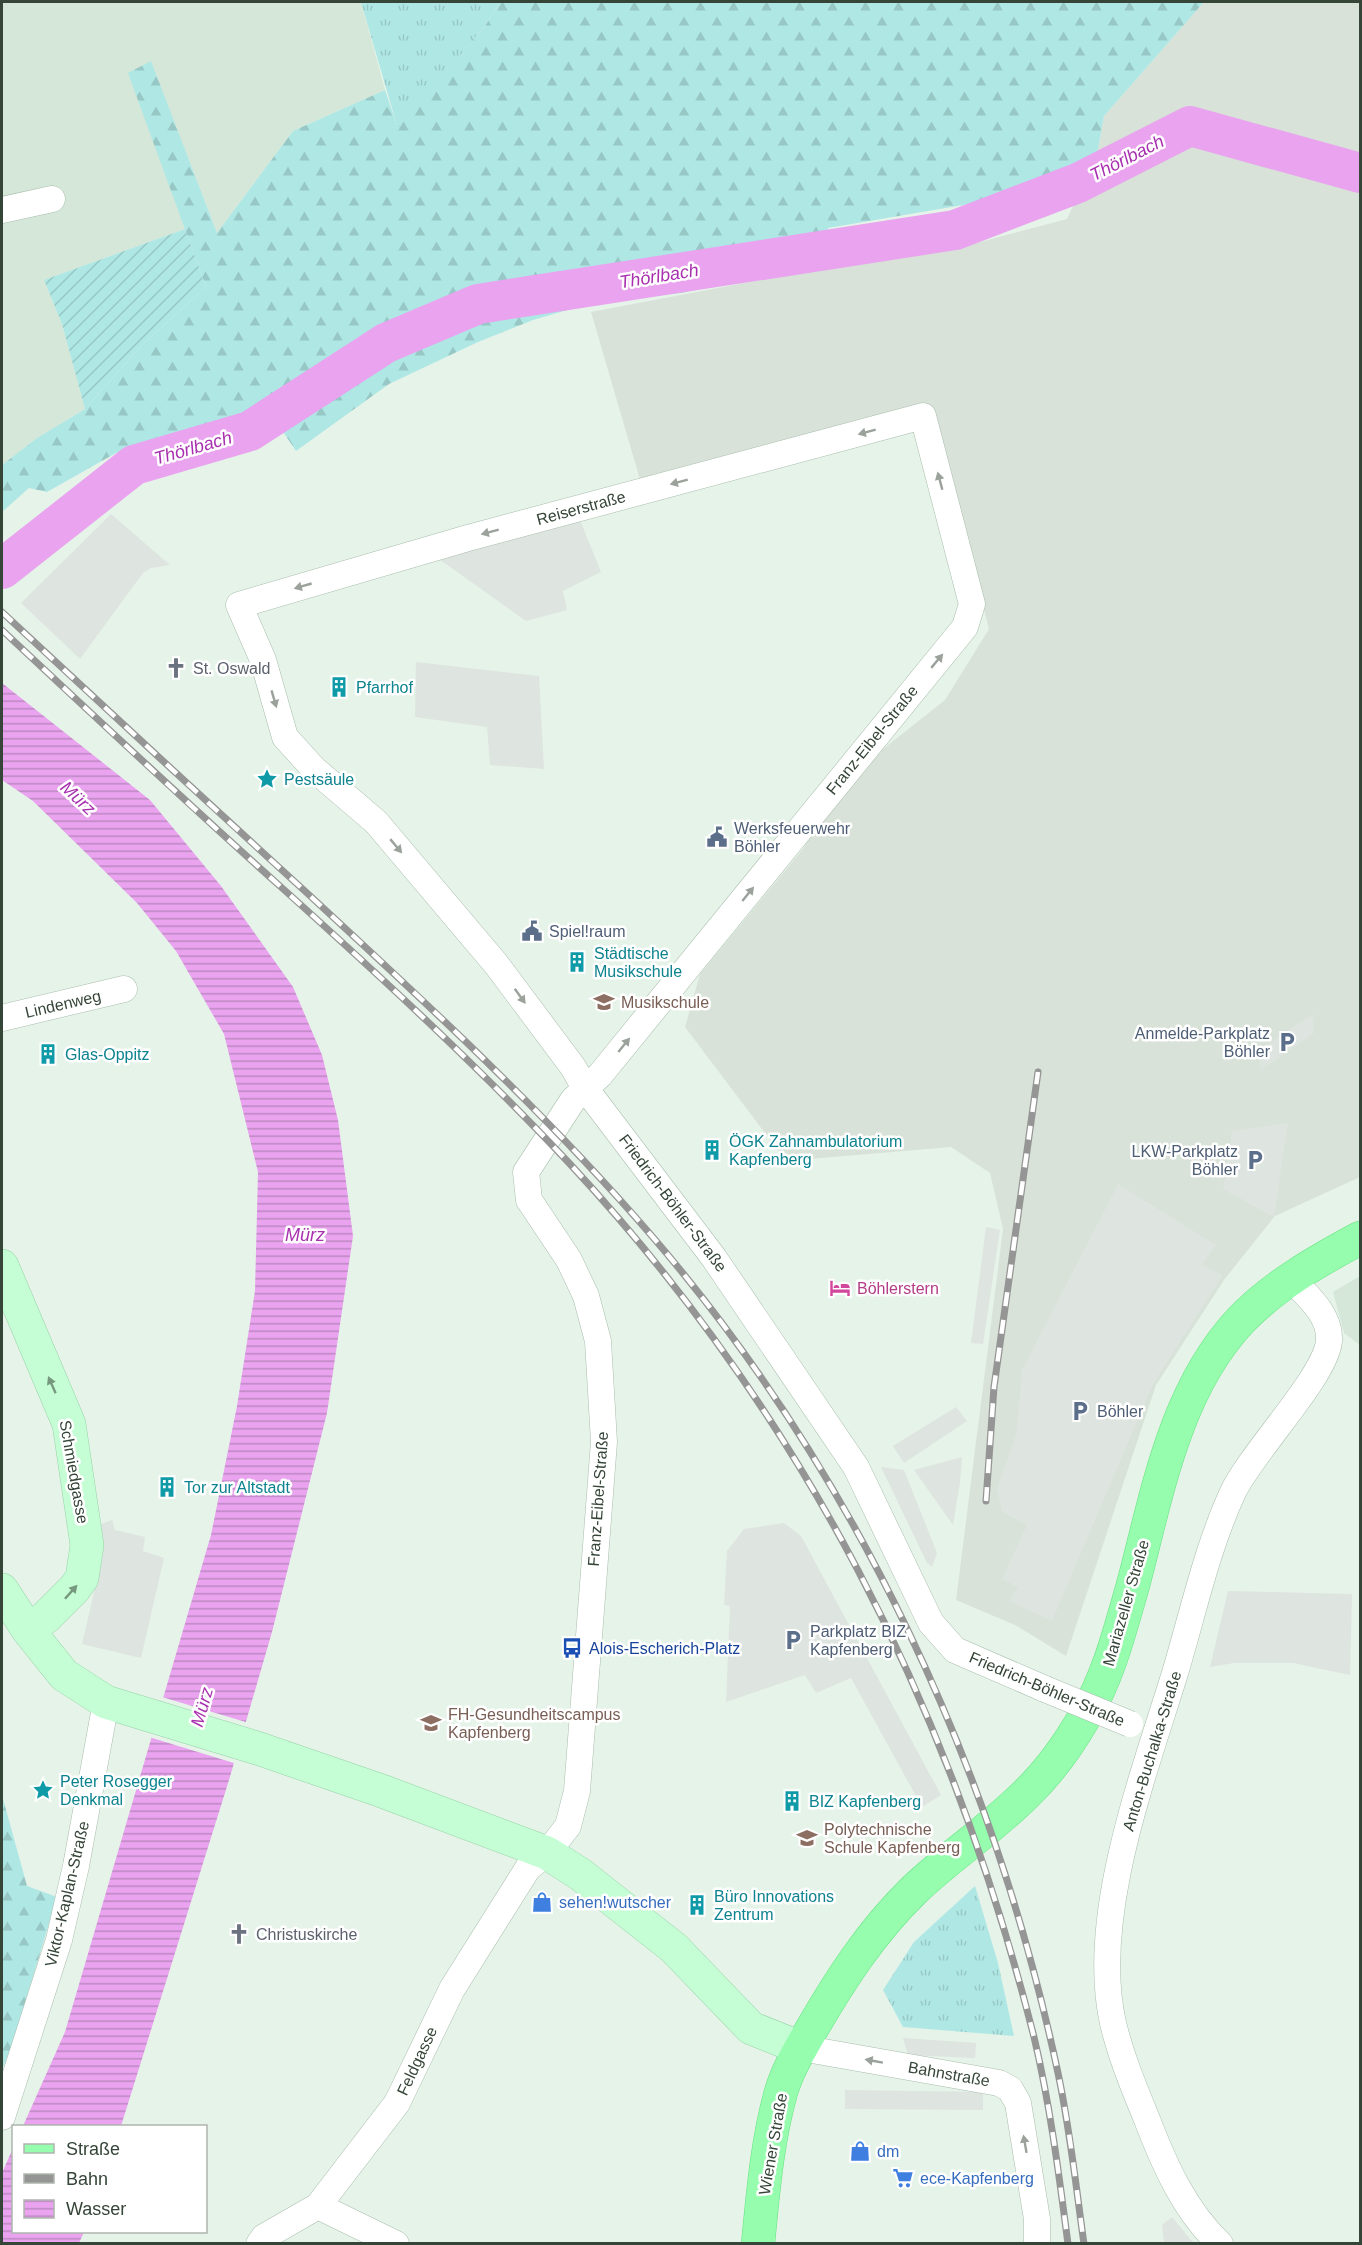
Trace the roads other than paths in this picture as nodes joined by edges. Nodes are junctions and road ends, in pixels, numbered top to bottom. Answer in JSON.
{"nodes":[{"id":1,"x":52,"y":199,"type":"dead end"},
{"id":2,"x":2,"y":210,"type":"edge"},
{"id":3,"x":923,"y":416,"type":"joint"},
{"id":4,"x":239,"y":605,"type":"joint"},
{"id":5,"x":124,"y":989,"type":"dead end"},
{"id":6,"x":2,"y":1018,"type":"edge"},
{"id":7,"x":585,"y":1088,"type":"junction"},
{"id":8,"x":1360,"y":1238,"type":"edge"},
{"id":9,"x":2,"y":1266,"type":"edge"},
{"id":10,"x":1292,"y":1280,"type":"junction"},
{"id":11,"x":2,"y":1590,"type":"edge"},
{"id":12,"x":28,"y":1630,"type":"junction"},
{"id":13,"x":106,"y":1702,"type":"junction"},
{"id":14,"x":1156,"y":1735,"type":"junction"},
{"id":15,"x":547,"y":1853,"type":"junction"},
{"id":16,"x":801,"y":2048,"type":"junction"},
{"id":17,"x":2,"y":2116,"type":"edge"},
{"id":18,"x":318,"y":2206,"type":"junction"},
{"id":19,"x":259,"y":2244,"type":"edge"},
{"id":20,"x":396,"y":2244,"type":"edge"},
{"id":21,"x":758,"y":2244,"type":"edge"},
{"id":22,"x":1037,"y":2244,"type":"edge"},
{"id":23,"x":1220,"y":2244,"type":"edge"}],
"edges":[{"from":1,"to":2,"type":"street"},
{"from":3,"to":4,"type":"street","name":"Reiserstraße","one_way":true},
{"from":7,"to":3,"type":"street","name":"Franz-Eibel-Straße","one_way":true},
{"from":4,"to":7,"type":"street","name":"Friedrich-Böhler-Straße","one_way":true},
{"from":5,"to":6,"type":"street","name":"Lindenweg"},
{"from":7,"to":14,"type":"street","name":"Friedrich-Böhler-Straße","bridge":true},
{"from":7,"to":15,"type":"street","name":"Franz-Eibel-Straße"},
{"from":8,"to":10,"type":"main road","name":"Mariazeller Straße"},
{"from":12,"to":9,"type":"street","name":"Schmiedgasse","one_way":true},
{"from":10,"to":14,"type":"street","name":"Anton-Buchalka-Straße"},
{"from":10,"to":16,"type":"main road","name":"Mariazeller Straße"},
{"from":11,"to":12,"type":"street"},
{"from":12,"to":13,"type":"street"},
{"from":13,"to":15,"type":"street"},
{"from":13,"to":17,"type":"street","name":"Viktor-Kaplan-Straße"},
{"from":14,"to":23,"type":"street","name":"Anton-Buchalka-Straße"},
{"from":15,"to":16,"type":"street"},
{"from":15,"to":18,"type":"street","name":"Feldgasse"},
{"from":16,"to":21,"type":"main road","name":"Wiener Straße"},
{"from":22,"to":16,"type":"street","name":"Bahnstraße","one_way":true},
{"from":18,"to":19,"type":"street","name":"Feldgasse"},
{"from":18,"to":20,"type":"street"}]}
